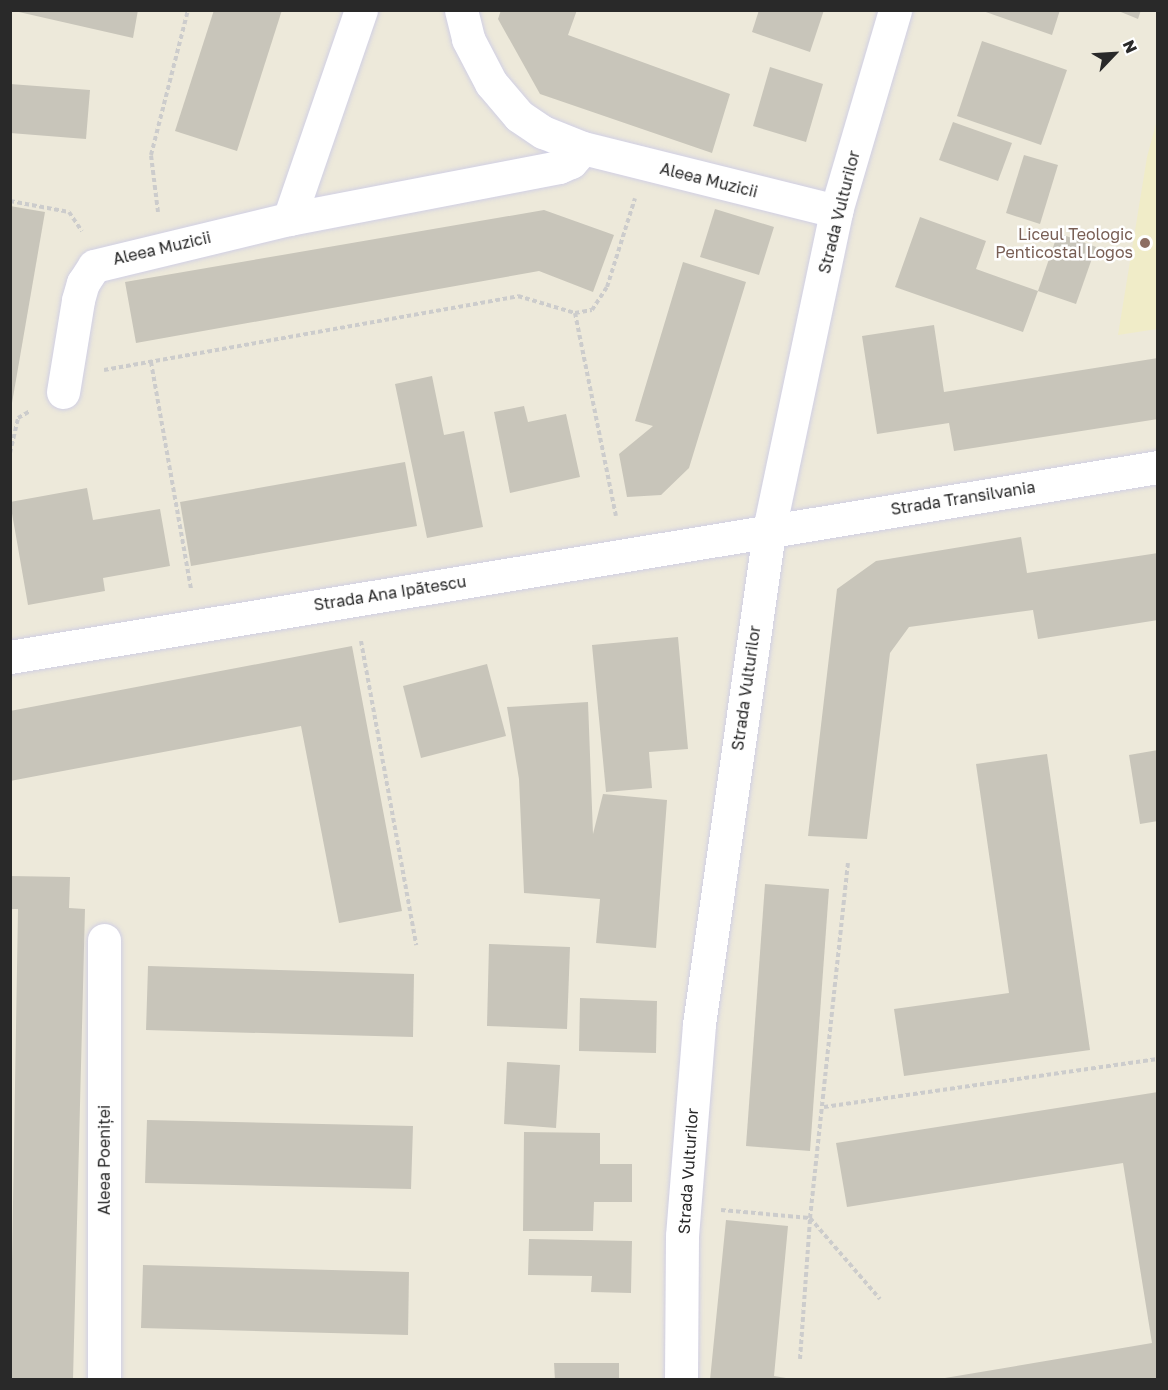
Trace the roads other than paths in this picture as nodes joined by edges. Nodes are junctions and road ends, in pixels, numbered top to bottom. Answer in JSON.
{"nodes":[{"id":1,"x":361,"y":10,"type":"edge"},
{"id":2,"x":461,"y":10,"type":"edge"},
{"id":3,"x":895,"y":10,"type":"edge"},
{"id":4,"x":583,"y":148,"type":"junction"},
{"id":5,"x":836,"y":211,"type":"junction"},
{"id":6,"x":289,"y":219,"type":"junction"},
{"id":7,"x":64,"y":385,"type":"road end"},
{"id":8,"x":1158,"y":467,"type":"edge"},
{"id":9,"x":769,"y":530,"type":"junction"},
{"id":10,"x":10,"y":657,"type":"edge"},
{"id":11,"x":104,"y":940,"type":"dead end"},
{"id":12,"x":104,"y":1380,"type":"edge"},
{"id":13,"x":681,"y":1380,"type":"edge"}],
"edges":[{"from":1,"to":6,"type":"street"},
{"from":2,"to":4,"type":"street","name":"Aleea Muzicii"},
{"from":3,"to":5,"type":"street","name":"Strada Vulturilor"},
{"from":4,"to":5,"type":"street","name":"Aleea Muzicii"},
{"from":4,"to":6,"type":"street","name":"Aleea Muzicii"},
{"from":5,"to":9,"type":"street","name":"Strada Vulturilor"},
{"from":6,"to":7,"type":"street","name":"Aleea Muzicii"},
{"from":8,"to":9,"type":"street","name":"Strada Transilvania"},
{"from":9,"to":10,"type":"street","name":"Strada Ana Ipătescu"},
{"from":9,"to":13,"type":"street","name":"Strada Vulturilor"},
{"from":11,"to":12,"type":"street","name":"Aleea Poeniței"}]}
